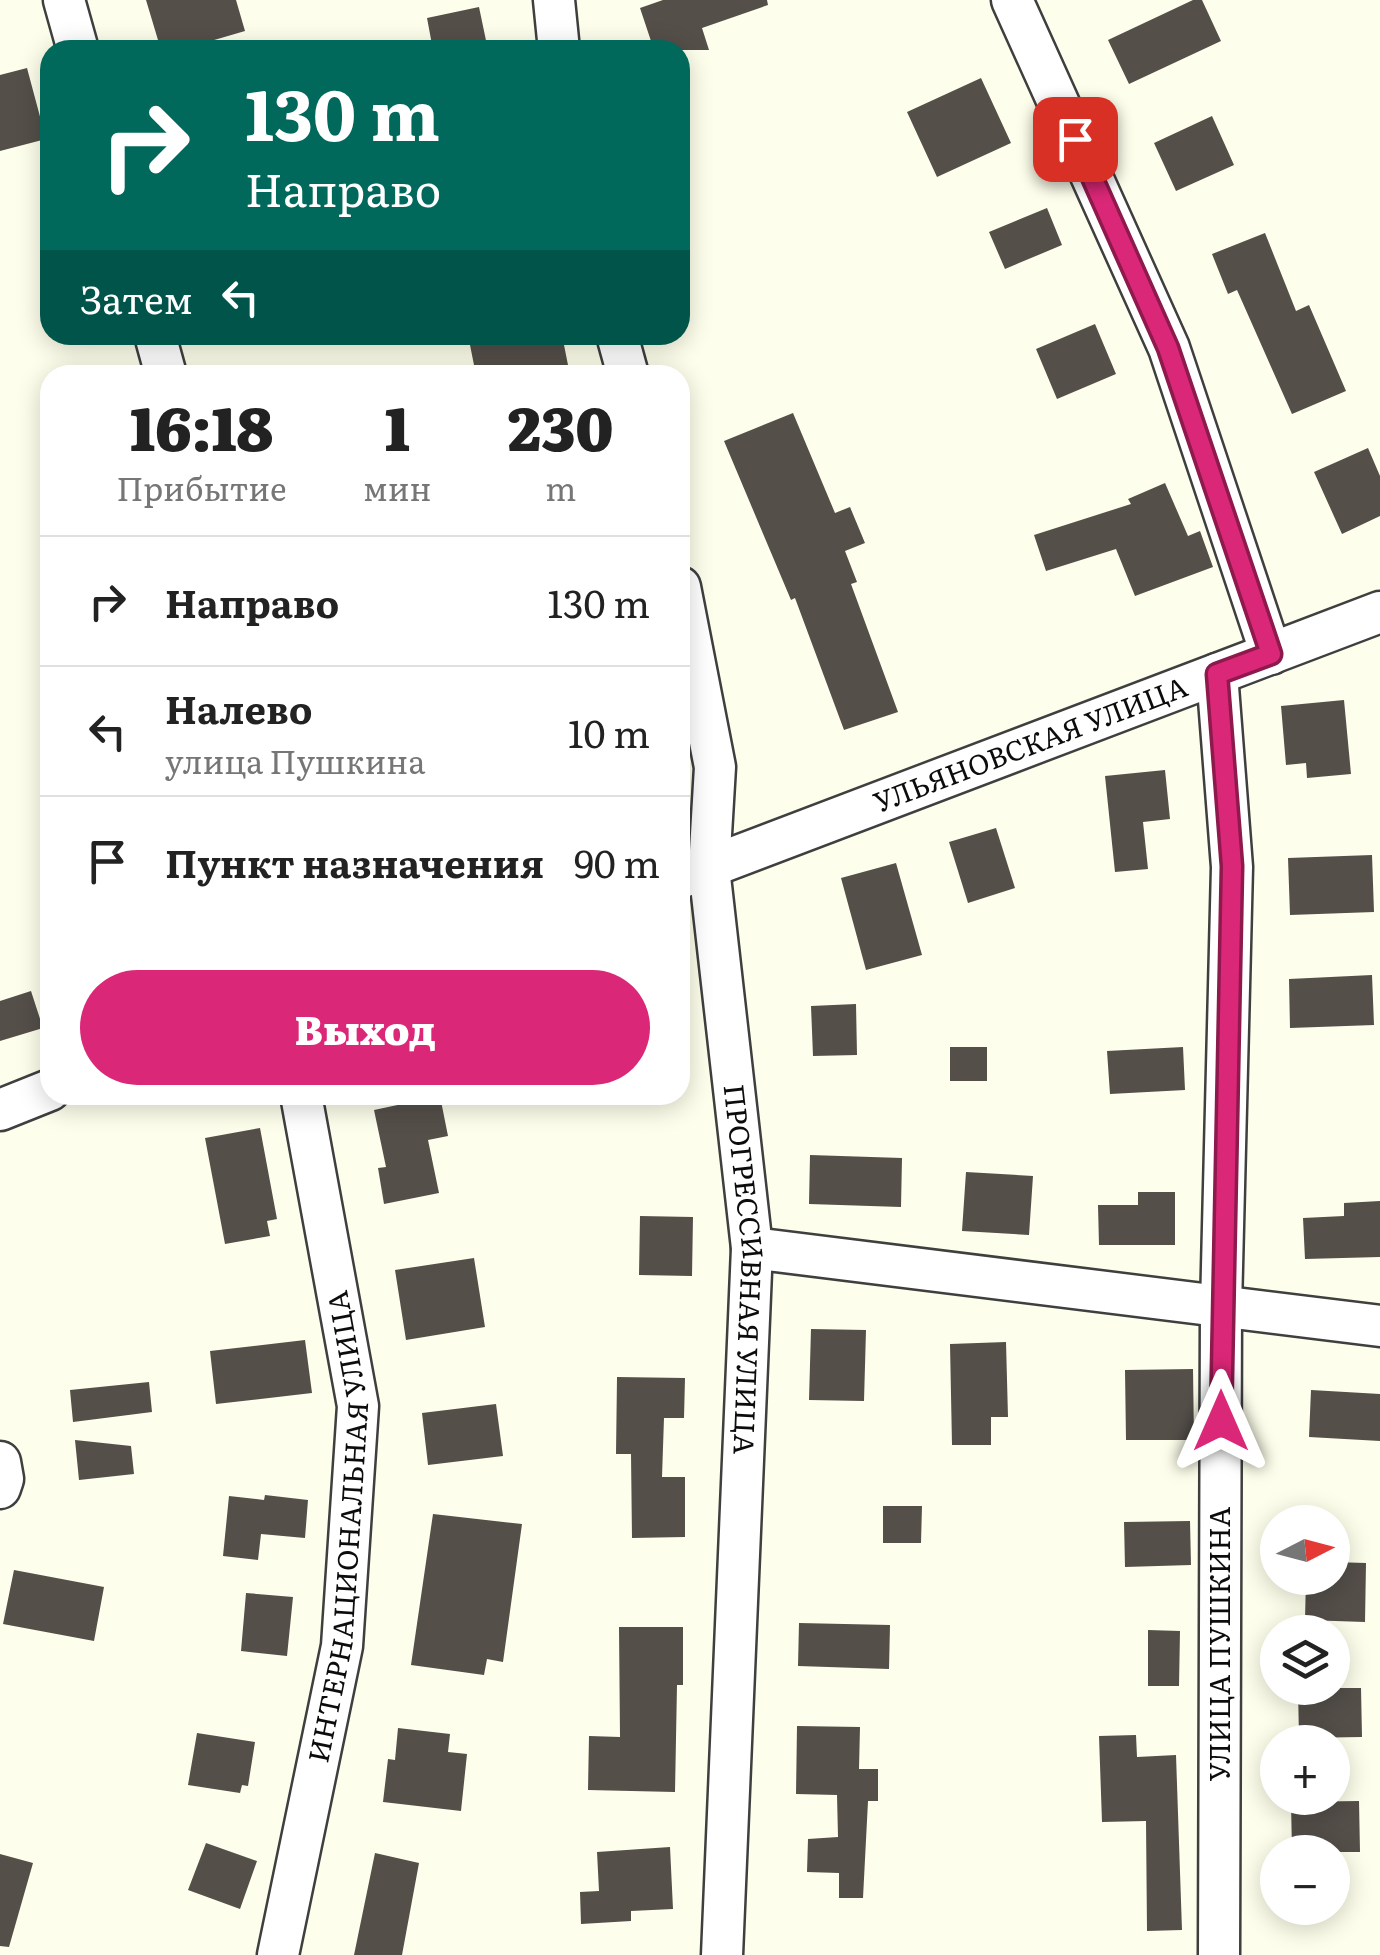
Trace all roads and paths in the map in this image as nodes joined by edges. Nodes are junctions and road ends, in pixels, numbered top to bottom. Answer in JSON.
{"nodes":[{"id":1,"x":64,"y":0,"type":"edge"},
{"id":2,"x":554,"y":0,"type":"edge"},
{"id":3,"x":1012,"y":0,"type":"edge"},
{"id":4,"x":75,"y":40,"type":"edge"},
{"id":5,"x":557,"y":40,"type":"edge"},
{"id":6,"x":1380,"y":612,"type":"edge"},
{"id":7,"x":690,"y":637,"type":"edge"},
{"id":8,"x":1271,"y":654,"type":"junction"},
{"id":9,"x":1217,"y":674,"type":"junction"},
{"id":10,"x":694,"y":873,"type":"edge"},
{"id":11,"x":40,"y":1094,"type":"edge"},
{"id":12,"x":303,"y":1105,"type":"edge"},
{"id":13,"x":0,"y":1110,"type":"edge"},
{"id":14,"x":752,"y":1248,"type":"junction"},
{"id":15,"x":1221,"y":1307,"type":"junction"},
{"id":16,"x":1380,"y":1326,"type":"edge"},
{"id":17,"x":0,"y":1462,"type":"edge"},
{"id":18,"x":0,"y":1488,"type":"edge"},
{"id":19,"x":278,"y":1955,"type":"edge"},
{"id":20,"x":722,"y":1955,"type":"edge"},
{"id":21,"x":1219,"y":1955,"type":"edge"}],
"edges":[{"from":1,"to":4,"type":"street"},
{"from":2,"to":5,"type":"street"},
{"from":3,"to":8,"type":"street"},
{"from":6,"to":8,"type":"street","name":"УЛЬЯНОВСКАЯ УЛИЦА"},
{"from":7,"to":10,"type":"street","name":"ПРОГРЕССИВНАЯ УЛИЦА"},
{"from":8,"to":9,"type":"street","name":"УЛЬЯНОВСКАЯ УЛИЦА"},
{"from":9,"to":10,"type":"street","name":"УЛЬЯНОВСКАЯ УЛИЦА"},
{"from":9,"to":15,"type":"street","name":"УЛИЦА ПУШКИНА"},
{"from":10,"to":14,"type":"street","name":"ПРОГРЕССИВНАЯ УЛИЦА"},
{"from":11,"to":13,"type":"street"},
{"from":12,"to":19,"type":"street","name":"ИНТЕРНАЦИОНАЛЬНАЯ УЛИЦА"},
{"from":14,"to":15,"type":"street"},
{"from":14,"to":20,"type":"street","name":"ПРОГРЕССИВНАЯ УЛИЦА"},
{"from":15,"to":16,"type":"street"},
{"from":15,"to":21,"type":"street","name":"УЛИЦА ПУШКИНА"},
{"from":17,"to":18,"type":"street"}]}
